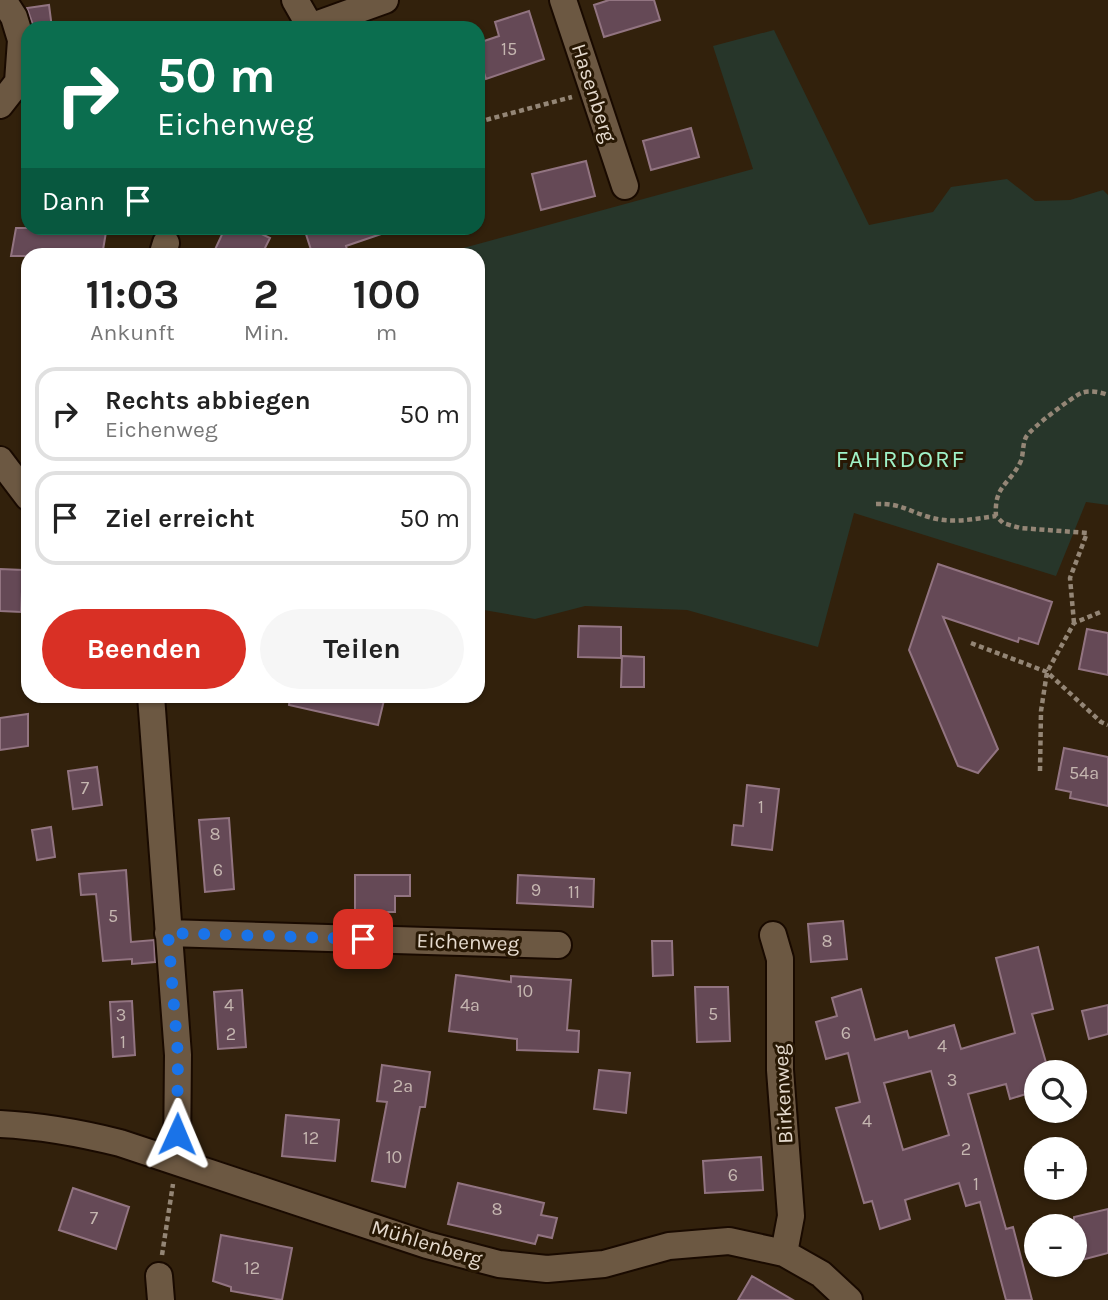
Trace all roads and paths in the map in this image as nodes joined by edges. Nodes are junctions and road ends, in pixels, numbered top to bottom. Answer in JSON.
{"nodes":[{"id":1,"x":3,"y":0,"type":"edge"},
{"id":2,"x":295,"y":0,"type":"edge"},
{"id":3,"x":385,"y":0,"type":"edge"},
{"id":4,"x":563,"y":0,"type":"edge"},
{"id":5,"x":307,"y":21,"type":"edge"},
{"id":6,"x":327,"y":21,"type":"edge"},
{"id":7,"x":593,"y":92,"type":"junction"},
{"id":8,"x":0,"y":105,"type":"edge"},
{"id":9,"x":485,"y":120,"type":"edge"},
{"id":10,"x":625,"y":186,"type":"dead end"},
{"id":11,"x":1108,"y":395,"type":"edge"},
{"id":12,"x":0,"y":460,"type":"edge"},
{"id":13,"x":21,"y":488,"type":"edge"},
{"id":14,"x":876,"y":504,"type":"dead end"},
{"id":15,"x":996,"y":516,"type":"junction"},
{"id":16,"x":1103,"y":611,"type":"dead end"},
{"id":17,"x":1074,"y":622,"type":"junction"},
{"id":18,"x":971,"y":643,"type":"dead end"},
{"id":19,"x":1047,"y":672,"type":"junction"},
{"id":20,"x":152,"y":707,"type":"edge"},
{"id":21,"x":1108,"y":725,"type":"edge"},
{"id":22,"x":1040,"y":771,"type":"dead end"},
{"id":23,"x":168,"y":933,"type":"junction"},
{"id":24,"x":773,"y":935,"type":"dead end"},
{"id":25,"x":558,"y":945,"type":"dead end"},
{"id":26,"x":0,"y":1124,"type":"edge"},
{"id":27,"x":177,"y":1160,"type":"junction"},
{"id":28,"x":783,"y":1253,"type":"junction"},
{"id":29,"x":160,"y":1288,"type":"edge"},
{"id":30,"x":849,"y":1300,"type":"edge"}],
"edges":[{"from":1,"to":8,"type":"street"},
{"from":2,"to":5,"type":"street"},
{"from":3,"to":6,"type":"street"},
{"from":4,"to":7,"type":"street","name":"Hasenberg"},
{"from":7,"to":9,"type":"path"},
{"from":7,"to":10,"type":"street","name":"Hasenberg"},
{"from":11,"to":15,"type":"path"},
{"from":12,"to":13,"type":"street"},
{"from":14,"to":15,"type":"path"},
{"from":15,"to":17,"type":"path"},
{"from":16,"to":17,"type":"path"},
{"from":17,"to":19,"type":"path"},
{"from":18,"to":19,"type":"path"},
{"from":19,"to":21,"type":"path"},
{"from":19,"to":22,"type":"path"},
{"from":20,"to":23,"type":"street"},
{"from":23,"to":25,"type":"street","name":"Eichenweg"},
{"from":23,"to":27,"type":"street"},
{"from":24,"to":28,"type":"street","name":"Birkenweg"},
{"from":26,"to":27,"type":"street","name":"Mühlenberg"},
{"from":27,"to":28,"type":"street","name":"Mühlenberg"},
{"from":27,"to":29,"type":"path"},
{"from":28,"to":30,"type":"street","name":"Mühlenberg"}]}
